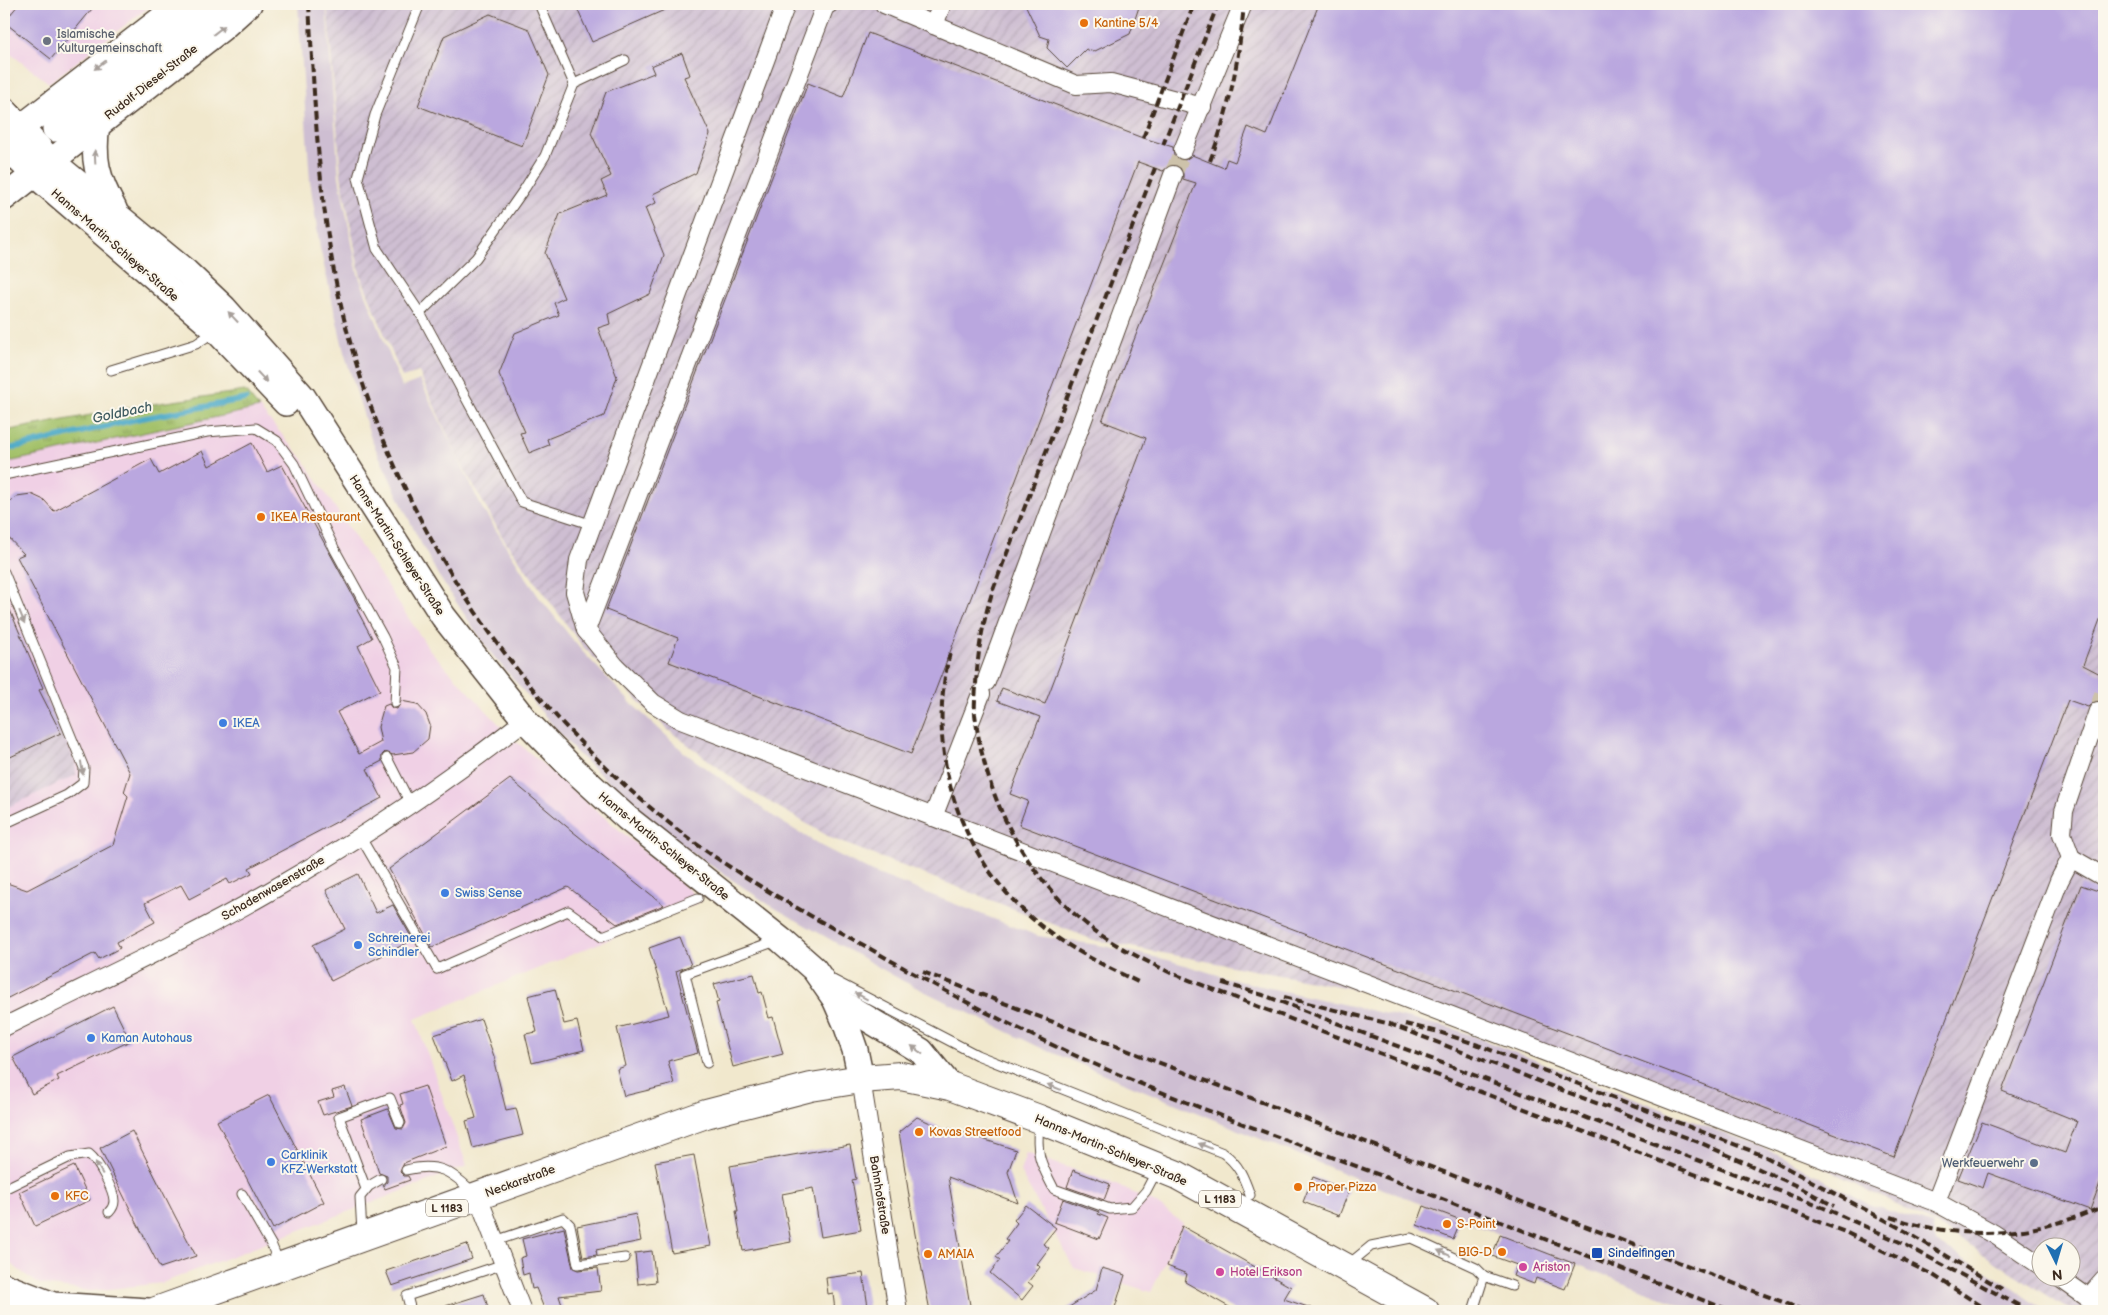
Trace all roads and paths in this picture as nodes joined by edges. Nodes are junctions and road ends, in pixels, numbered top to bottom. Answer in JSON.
{"nodes":[{"id":1,"x":181,"y":4,"type":"edge"},
{"id":2,"x":219,"y":4,"type":"edge"},
{"id":3,"x":249,"y":4,"type":"edge"},
{"id":4,"x":420,"y":4,"type":"edge"},
{"id":5,"x":539,"y":4,"type":"edge"},
{"id":6,"x":786,"y":4,"type":"edge"},
{"id":7,"x":830,"y":4,"type":"edge"},
{"id":8,"x":884,"y":4,"type":"edge"},
{"id":9,"x":942,"y":4,"type":"edge"},
{"id":10,"x":1243,"y":4,"type":"edge"},
{"id":11,"x":934,"y":25,"type":"junction"},
{"id":12,"x":625,"y":60,"type":"dead end"},
{"id":13,"x":574,"y":84,"type":"junction"},
{"id":14,"x":1202,"y":106,"type":"junction"},
{"id":15,"x":97,"y":124,"type":"junction"},
{"id":16,"x":55,"y":129,"type":"dead end"},
{"id":17,"x":8,"y":131,"type":"edge"},
{"id":18,"x":1183,"y":150,"type":"tunnel mouth"},
{"id":19,"x":42,"y":167,"type":"junction"},
{"id":20,"x":1173,"y":175,"type":"tunnel mouth"},
{"id":21,"x":4,"y":198,"type":"edge"},
{"id":22,"x":119,"y":218,"type":"junction"},
{"id":23,"x":420,"y":313,"type":"junction"},
{"id":24,"x":216,"y":330,"type":"junction"},
{"id":25,"x":111,"y":370,"type":"dead end"},
{"id":26,"x":344,"y":464,"type":"junction"},
{"id":27,"x":4,"y":475,"type":"edge"},
{"id":28,"x":594,"y":526,"type":"junction"},
{"id":29,"x":4,"y":572,"type":"edge"},
{"id":30,"x":586,"y":630,"type":"junction"},
{"id":31,"x":395,"y":703,"type":"dead end"},
{"id":32,"x":2098,"y":711,"type":"tunnel mouth"},
{"id":33,"x":525,"y":720,"type":"junction"},
{"id":34,"x":387,"y":758,"type":"dead end"},
{"id":35,"x":413,"y":792,"type":"junction"},
{"id":36,"x":932,"y":817,"type":"junction"},
{"id":37,"x":4,"y":824,"type":"edge"},
{"id":38,"x":360,"y":836,"type":"junction"},
{"id":39,"x":2071,"y":858,"type":"junction"},
{"id":40,"x":2104,"y":876,"type":"edge"},
{"id":41,"x":698,"y":898,"type":"dead end"},
{"id":42,"x":781,"y":940,"type":"junction"},
{"id":43,"x":814,"y":968,"type":"junction"},
{"id":44,"x":835,"y":999,"type":"junction"},
{"id":45,"x":4,"y":1027,"type":"edge"},
{"id":46,"x":707,"y":1063,"type":"dead end"},
{"id":47,"x":861,"y":1079,"type":"junction"},
{"id":48,"x":950,"y":1086,"type":"junction"},
{"id":49,"x":1039,"y":1119,"type":"junction"},
{"id":50,"x":400,"y":1123,"type":"dead end"},
{"id":51,"x":1159,"y":1167,"type":"junction"},
{"id":52,"x":406,"y":1170,"type":"dead end"},
{"id":53,"x":381,"y":1179,"type":"dead end"},
{"id":54,"x":4,"y":1189,"type":"edge"},
{"id":55,"x":366,"y":1189,"type":"junction"},
{"id":56,"x":242,"y":1194,"type":"dead end"},
{"id":57,"x":1250,"y":1195,"type":"dead end"},
{"id":58,"x":478,"y":1197,"type":"junction"},
{"id":59,"x":1936,"y":1202,"type":"junction"},
{"id":60,"x":110,"y":1212,"type":"dead end"},
{"id":61,"x":362,"y":1239,"type":"junction"},
{"id":62,"x":495,"y":1241,"type":"junction"},
{"id":63,"x":625,"y":1258,"type":"dead end"},
{"id":64,"x":2030,"y":1258,"type":"edge"},
{"id":65,"x":504,"y":1264,"type":"junction"},
{"id":66,"x":281,"y":1268,"type":"junction"},
{"id":67,"x":1345,"y":1268,"type":"junction"},
{"id":68,"x":1484,"y":1276,"type":"junction"},
{"id":69,"x":2104,"y":1280,"type":"edge"},
{"id":70,"x":4,"y":1286,"type":"edge"},
{"id":71,"x":1512,"y":1286,"type":"dead end"},
{"id":72,"x":2075,"y":1288,"type":"edge"},
{"id":73,"x":2089,"y":1297,"type":"junction"},
{"id":74,"x":4,"y":1301,"type":"edge"},
{"id":75,"x":2104,"y":1309,"type":"edge"},
{"id":76,"x":12,"y":1311,"type":"edge"},
{"id":77,"x":148,"y":1311,"type":"edge"},
{"id":78,"x":156,"y":1311,"type":"edge"},
{"id":79,"x":411,"y":1311,"type":"edge"},
{"id":80,"x":522,"y":1311,"type":"edge"},
{"id":81,"x":898,"y":1311,"type":"edge"},
{"id":82,"x":1425,"y":1311,"type":"edge"},
{"id":83,"x":1473,"y":1311,"type":"edge"}],
"edges":[{"from":1,"to":17,"type":"main road","one_way":true},
{"from":2,"to":16,"type":"main road","name":"Rudolf-Diesel-Straße"},
{"from":15,"to":3,"type":"main road","name":"Rudolf-Diesel-Straße","one_way":true},
{"from":4,"to":23,"type":"lane"},
{"from":5,"to":13,"type":"lane"},
{"from":6,"to":28,"type":"street"},
{"from":7,"to":30,"type":"street"},
{"from":8,"to":11,"type":"street"},
{"from":9,"to":11,"type":"street"},
{"from":10,"to":14,"type":"street"},
{"from":11,"to":14,"type":"street"},
{"from":12,"to":13,"type":"lane"},
{"from":13,"to":23,"type":"lane"},
{"from":14,"to":18,"type":"street"},
{"from":15,"to":19,"type":"main road","name":"Rudolf-Diesel-Straße"},
{"from":22,"to":15,"type":"main road","one_way":true},
{"from":17,"to":19,"type":"main road"},
{"from":19,"to":21,"type":"main road","name":"Rudolf-Diesel-Straße"},
{"from":19,"to":22,"type":"main road","name":"Hanns-Martin-Schleyer-Straße"},
{"from":19,"to":24,"type":"main road","name":"Hanns-Martin-Schleyer-Straße"},
{"from":20,"to":36,"type":"street"},
{"from":26,"to":22,"type":"main road","name":"Hanns-Martin-Schleyer-Straße","one_way":true},
{"from":23,"to":28,"type":"lane"},
{"from":24,"to":25,"type":"lane"},
{"from":24,"to":26,"type":"main road","name":"Hanns-Martin-Schleyer-Straße","one_way":true},
{"from":26,"to":33,"type":"main road","name":"Hanns-Martin-Schleyer-Straße"},
{"from":27,"to":31,"type":"lane"},
{"from":28,"to":30,"type":"street"},
{"from":29,"to":37,"type":"lane","one_way":true},
{"from":30,"to":36,"type":"street"},
{"from":32,"to":39,"type":"street"},
{"from":33,"to":35,"type":"street","name":"Schadenwasenstraße"},
{"from":33,"to":42,"type":"main road","name":"Hanns-Martin-Schleyer-Straße"},
{"from":34,"to":35,"type":"lane"},
{"from":35,"to":38,"type":"street","name":"Schadenwasenstraße"},
{"from":36,"to":59,"type":"street"},
{"from":38,"to":41,"type":"lane"},
{"from":38,"to":45,"type":"street","name":"Schadenwasenstraße"},
{"from":39,"to":40,"type":"street"},
{"from":39,"to":59,"type":"street"},
{"from":42,"to":43,"type":"main road","name":"Hanns-Martin-Schleyer-Straße"},
{"from":42,"to":46,"type":"lane"},
{"from":43,"to":44,"type":"main road","name":"Hanns-Martin-Schleyer-Straße"},
{"from":57,"to":43,"type":"lane","one_way":true},
{"from":44,"to":47,"type":"main road","name":"Hanns-Martin-Schleyer-Straße"},
{"from":48,"to":44,"type":"main road","name":"Hanns-Martin-Schleyer-Straße","one_way":true},
{"from":47,"to":48,"type":"main road","name":"Hanns-Martin-Schleyer-Straße","number":"L 1183"},
{"from":47,"to":58,"type":"main road","name":"Neckarstraße","number":"L 1183"},
{"from":47,"to":81,"type":"street","name":"Bahnhofstraße"},
{"from":48,"to":49,"type":"main road","name":"Hanns-Martin-Schleyer-Straße","number":"L 1183"},
{"from":49,"to":51,"type":"main road","name":"Hanns-Martin-Schleyer-Straße","number":"L 1183"},
{"from":49,"to":51,"type":"lane"},
{"from":50,"to":55,"type":"lane"},
{"from":51,"to":67,"type":"main road","name":"Hanns-Martin-Schleyer-Straße","number":"L 1183"},
{"from":52,"to":58,"type":"lane"},
{"from":53,"to":55,"type":"lane"},
{"from":60,"to":54,"type":"lane","one_way":true},
{"from":55,"to":61,"type":"lane"},
{"from":56,"to":66,"type":"lane"},
{"from":58,"to":61,"type":"main road","name":"Neckarstraße","number":"L 1183"},
{"from":58,"to":62,"type":"street"},
{"from":59,"to":64,"type":"street"},
{"from":61,"to":66,"type":"main road","name":"Neckarstraße","number":"L 1183"},
{"from":62,"to":63,"type":"lane"},
{"from":62,"to":65,"type":"street"},
{"from":65,"to":79,"type":"lane"},
{"from":65,"to":80,"type":"street"},
{"from":66,"to":78,"type":"main road","name":"Neckarstraße","number":"L 1183"},
{"from":68,"to":67,"type":"lane","one_way":true},
{"from":67,"to":82,"type":"main road","name":"Hanns-Martin-Schleyer-Straße","number":"L 1183"},
{"from":68,"to":71,"type":"lane"},
{"from":68,"to":83,"type":"lane"},
{"from":69,"to":73,"type":"street"},
{"from":70,"to":77,"type":"main road"},
{"from":72,"to":73,"type":"street"},
{"from":73,"to":75,"type":"street"},
{"from":74,"to":76,"type":"main road"}]}
